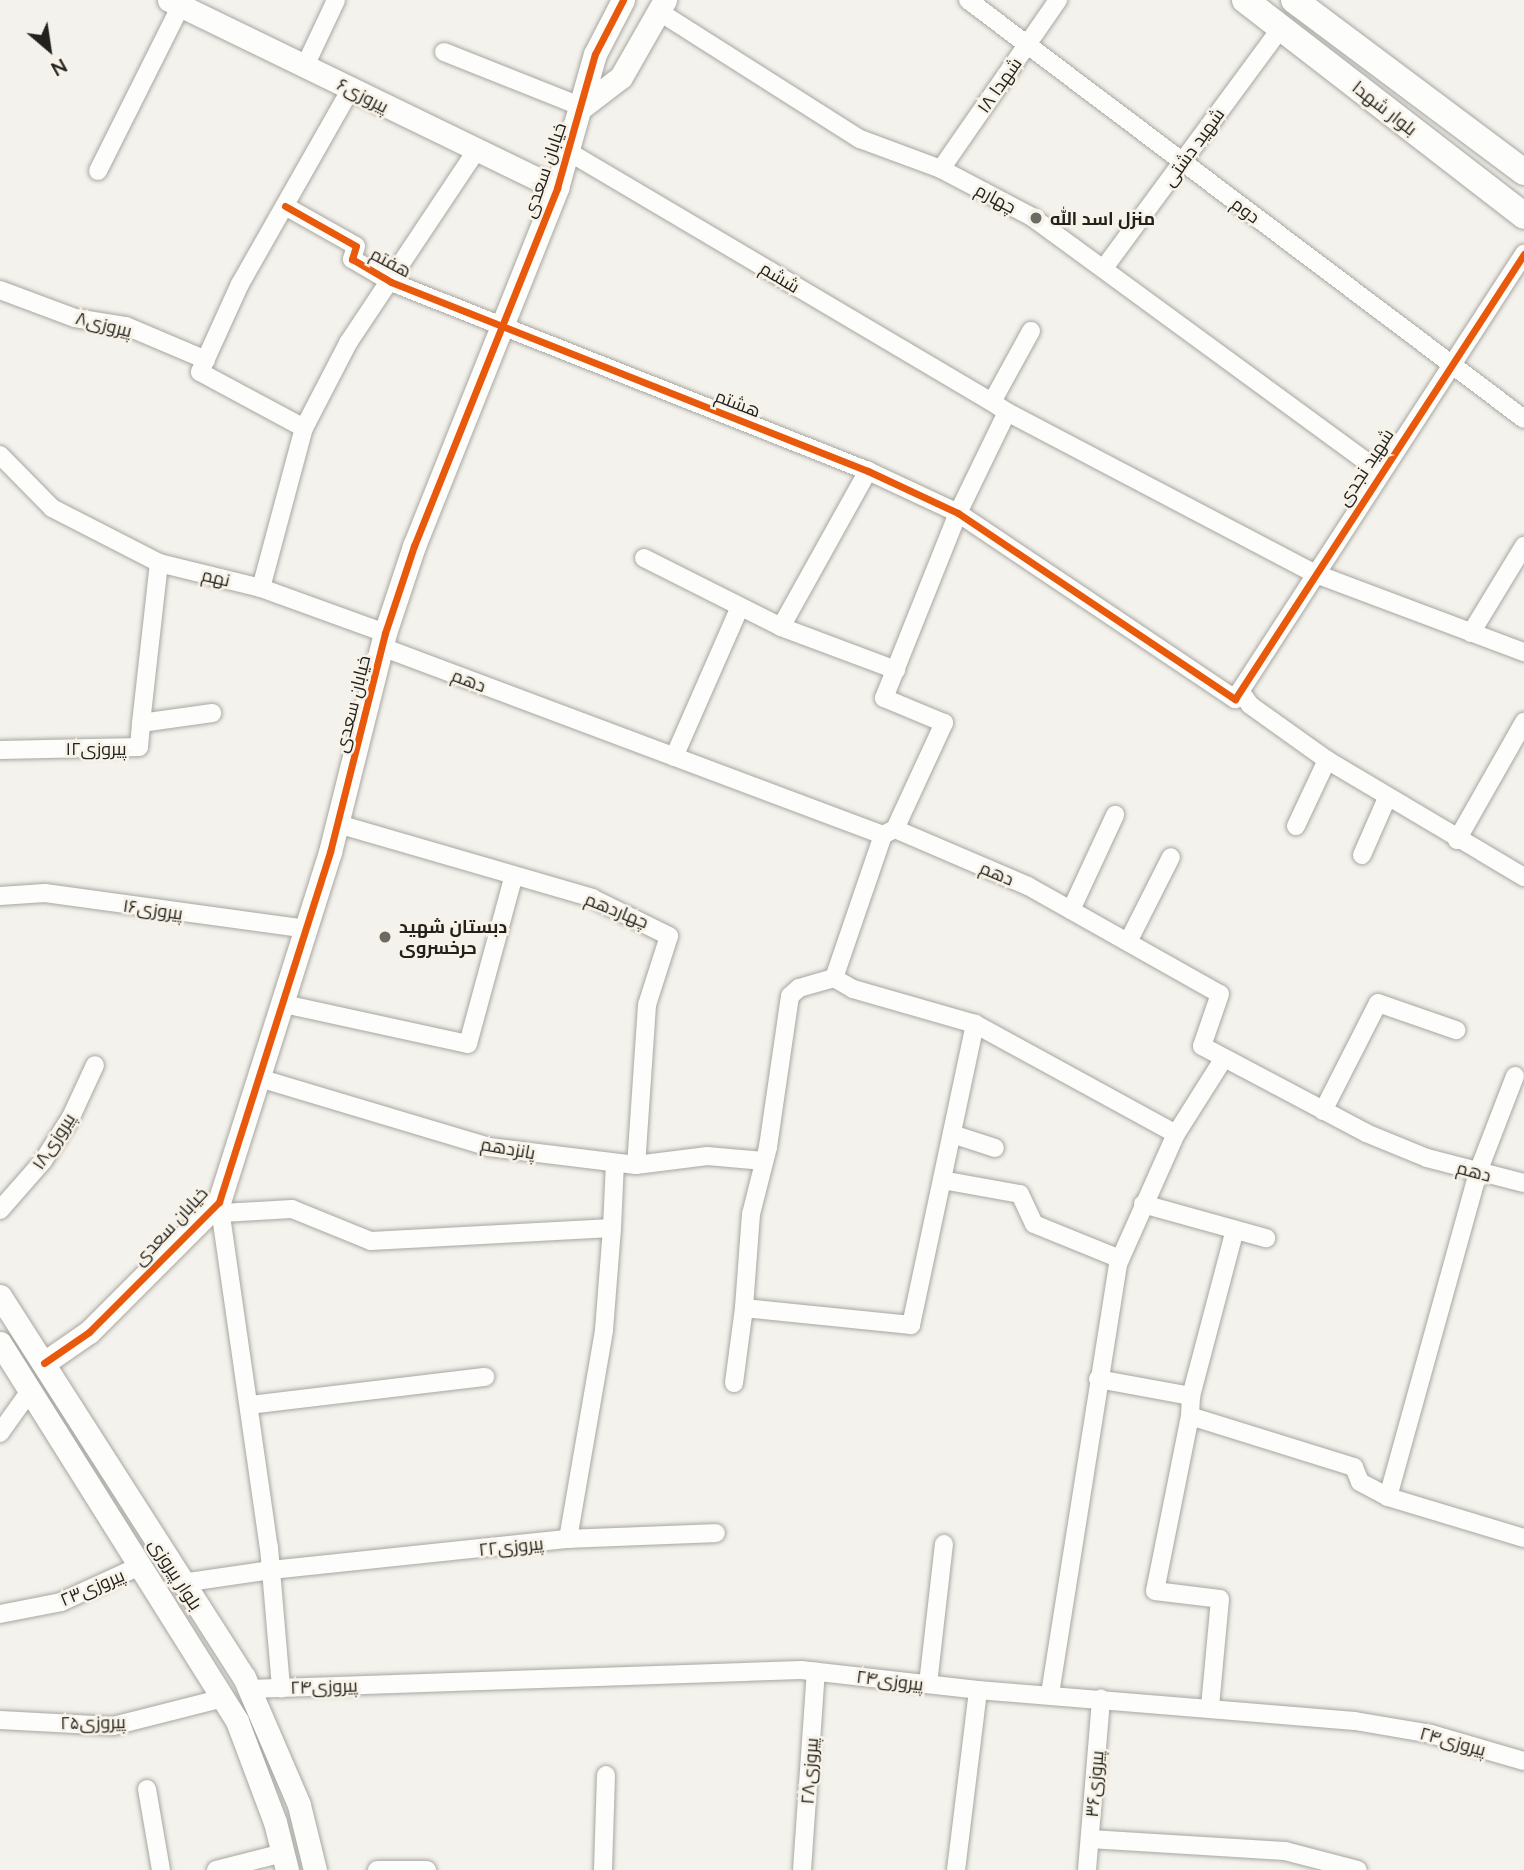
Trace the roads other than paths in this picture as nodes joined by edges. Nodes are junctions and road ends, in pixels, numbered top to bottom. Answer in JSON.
{"nodes":[{"id":1,"x":336,"y":0,"type":"edge"},
{"id":2,"x":623,"y":0,"type":"edge"},
{"id":3,"x":968,"y":0,"type":"edge"},
{"id":4,"x":1058,"y":0,"type":"edge"},
{"id":5,"x":1245,"y":0,"type":"edge"},
{"id":6,"x":1294,"y":0,"type":"edge"},
{"id":7,"x":183,"y":4,"type":"edge"},
{"id":8,"x":662,"y":5,"type":"edge"},
{"id":9,"x":1282,"y":27,"type":"junction"},
{"id":10,"x":1026,"y":47,"type":"junction"},
{"id":11,"x":444,"y":52,"type":"dead end"},
{"id":12,"x":304,"y":66,"type":"junction"},
{"id":13,"x":351,"y":89,"type":"junction"},
{"id":14,"x":582,"y":107,"type":"junction"},
{"id":15,"x":477,"y":151,"type":"junction"},
{"id":16,"x":569,"y":152,"type":"junction"},
{"id":17,"x":1182,"y":162,"type":"junction"},
{"id":18,"x":941,"y":169,"type":"junction"},
{"id":19,"x":99,"y":171,"type":"dead end"},
{"id":20,"x":1524,"y":172,"type":"edge"},
{"id":21,"x":557,"y":188,"type":"junction"},
{"id":22,"x":285,"y":206,"type":"junction"},
{"id":23,"x":1524,"y":216,"type":"edge"},
{"id":24,"x":1524,"y":254,"type":"edge"},
{"id":25,"x":1104,"y":268,"type":"junction"},
{"id":26,"x":391,"y":282,"type":"junction"},
{"id":27,"x":0,"y":290,"type":"edge"},
{"id":28,"x":503,"y":328,"type":"junction"},
{"id":29,"x":1031,"y":331,"type":"dead end"},
{"id":30,"x":206,"y":360,"type":"junction"},
{"id":31,"x":1452,"y":364,"type":"junction"},
{"id":32,"x":999,"y":407,"type":"junction"},
{"id":33,"x":1524,"y":419,"type":"edge"},
{"id":34,"x":304,"y":428,"type":"junction"},
{"id":35,"x":0,"y":455,"type":"edge"},
{"id":36,"x":868,"y":471,"type":"junction"},
{"id":37,"x":1380,"y":472,"type":"junction"},
{"id":38,"x":958,"y":513,"type":"junction"},
{"id":39,"x":1524,"y":546,"type":"edge"},
{"id":40,"x":644,"y":558,"type":"dead end"},
{"id":41,"x":159,"y":563,"type":"junction"},
{"id":42,"x":1316,"y":574,"type":"junction"},
{"id":43,"x":261,"y":588,"type":"junction"},
{"id":44,"x":740,"y":607,"type":"junction"},
{"id":45,"x":780,"y":627,"type":"junction"},
{"id":46,"x":1471,"y":633,"type":"junction"},
{"id":47,"x":384,"y":640,"type":"junction"},
{"id":48,"x":1524,"y":652,"type":"edge"},
{"id":49,"x":895,"y":670,"type":"junction"},
{"id":50,"x":1237,"y":695,"type":"junction"},
{"id":51,"x":212,"y":713,"type":"dead end"},
{"id":52,"x":1524,"y":722,"type":"edge"},
{"id":53,"x":141,"y":723,"type":"junction"},
{"id":54,"x":0,"y":750,"type":"edge"},
{"id":55,"x":674,"y":757,"type":"junction"},
{"id":56,"x":1327,"y":760,"type":"junction"},
{"id":57,"x":1387,"y":798,"type":"junction"},
{"id":58,"x":1115,"y":815,"type":"dead end"},
{"id":59,"x":338,"y":824,"type":"junction"},
{"id":60,"x":1296,"y":826,"type":"dead end"},
{"id":61,"x":889,"y":832,"type":"junction"},
{"id":62,"x":1457,"y":840,"type":"junction"},
{"id":63,"x":1362,"y":855,"type":"dead end"},
{"id":64,"x":1171,"y":858,"type":"dead end"},
{"id":65,"x":1524,"y":877,"type":"edge"},
{"id":66,"x":513,"y":878,"type":"junction"},
{"id":67,"x":0,"y":896,"type":"edge"},
{"id":68,"x":1071,"y":910,"type":"junction"},
{"id":69,"x":307,"y":929,"type":"junction"},
{"id":70,"x":1128,"y":942,"type":"junction"},
{"id":71,"x":834,"y":978,"type":"junction"},
{"id":72,"x":284,"y":1004,"type":"junction"},
{"id":73,"x":975,"y":1024,"type":"junction"},
{"id":74,"x":1456,"y":1030,"type":"dead end"},
{"id":75,"x":1224,"y":1058,"type":"junction"},
{"id":76,"x":95,"y":1065,"type":"dead end"},
{"id":77,"x":1515,"y":1076,"type":"dead end"},
{"id":78,"x":259,"y":1078,"type":"junction"},
{"id":79,"x":1323,"y":1111,"type":"junction"},
{"id":80,"x":952,"y":1134,"type":"junction"},
{"id":81,"x":1176,"y":1134,"type":"junction"},
{"id":82,"x":995,"y":1148,"type":"dead end"},
{"id":83,"x":764,"y":1161,"type":"junction"},
{"id":84,"x":615,"y":1163,"type":"junction"},
{"id":85,"x":636,"y":1165,"type":"junction"},
{"id":86,"x":1478,"y":1172,"type":"junction"},
{"id":87,"x":942,"y":1180,"type":"junction"},
{"id":88,"x":1524,"y":1183,"type":"edge"},
{"id":89,"x":1143,"y":1203,"type":"junction"},
{"id":90,"x":220,"y":1208,"type":"junction"},
{"id":91,"x":0,"y":1210,"type":"edge"},
{"id":92,"x":612,"y":1228,"type":"junction"},
{"id":93,"x":1235,"y":1230,"type":"junction"},
{"id":94,"x":1266,"y":1238,"type":"dead end"},
{"id":95,"x":1120,"y":1259,"type":"junction"},
{"id":96,"x":0,"y":1296,"type":"edge"},
{"id":97,"x":744,"y":1308,"type":"junction"},
{"id":98,"x":0,"y":1343,"type":"edge"},
{"id":99,"x":44,"y":1363,"type":"junction"},
{"id":100,"x":8,"y":1365,"type":"edge"},
{"id":101,"x":485,"y":1377,"type":"dead end"},
{"id":102,"x":1098,"y":1380,"type":"junction"},
{"id":103,"x":734,"y":1383,"type":"dead end"},
{"id":104,"x":30,"y":1391,"type":"junction"},
{"id":105,"x":1191,"y":1396,"type":"junction"},
{"id":106,"x":249,"y":1405,"type":"junction"},
{"id":107,"x":1190,"y":1416,"type":"junction"},
{"id":108,"x":0,"y":1433,"type":"edge"},
{"id":109,"x":1388,"y":1497,"type":"junction"},
{"id":110,"x":716,"y":1532,"type":"dead end"},
{"id":111,"x":1524,"y":1538,"type":"edge"},
{"id":112,"x":568,"y":1539,"type":"junction"},
{"id":113,"x":944,"y":1544,"type":"dead end"},
{"id":114,"x":142,"y":1565,"type":"junction"},
{"id":115,"x":271,"y":1570,"type":"junction"},
{"id":116,"x":182,"y":1583,"type":"junction"},
{"id":117,"x":0,"y":1614,"type":"edge"},
{"id":118,"x":816,"y":1671,"type":"junction"},
{"id":119,"x":928,"y":1684,"type":"junction"},
{"id":120,"x":281,"y":1688,"type":"junction"},
{"id":121,"x":249,"y":1689,"type":"junction"},
{"id":122,"x":978,"y":1690,"type":"junction"},
{"id":123,"x":1050,"y":1694,"type":"junction"},
{"id":124,"x":224,"y":1698,"type":"junction"},
{"id":125,"x":1101,"y":1699,"type":"junction"},
{"id":126,"x":1210,"y":1707,"type":"junction"},
{"id":127,"x":0,"y":1720,"type":"edge"},
{"id":128,"x":1524,"y":1761,"type":"edge"},
{"id":129,"x":606,"y":1775,"type":"dead end"},
{"id":130,"x":147,"y":1789,"type":"dead end"},
{"id":131,"x":1090,"y":1839,"type":"junction"},
{"id":132,"x":285,"y":1862,"type":"edge"},
{"id":133,"x":161,"y":1870,"type":"edge"},
{"id":134,"x":216,"y":1870,"type":"edge"},
{"id":135,"x":315,"y":1870,"type":"edge"},
{"id":136,"x":377,"y":1870,"type":"edge"},
{"id":137,"x":427,"y":1870,"type":"edge"},
{"id":138,"x":603,"y":1870,"type":"edge"},
{"id":139,"x":802,"y":1870,"type":"edge"},
{"id":140,"x":956,"y":1870,"type":"edge"},
{"id":141,"x":1087,"y":1870,"type":"edge"},
{"id":142,"x":1358,"y":1870,"type":"edge"}],
"edges":[{"from":1,"to":12,"type":"street"},
{"from":2,"to":14,"type":"street","name":"خیابان سعدی"},
{"from":3,"to":10,"type":"street","name":"دوم"},
{"from":4,"to":10,"type":"street","name":"شهدا ۱۸"},
{"from":5,"to":9,"type":"main road","name":"بلوار شهدا"},
{"from":6,"to":20,"type":"main road","name":"بلوار شهدا"},
{"from":7,"to":12,"type":"street","name":"پیروزی۶"},
{"from":7,"to":19,"type":"street"},
{"from":8,"to":14,"type":"street","name":"خیابان سعدی"},
{"from":8,"to":18,"type":"street","name":"چهارم"},
{"from":9,"to":17,"type":"street","name":"شهید دشتی"},
{"from":9,"to":23,"type":"main road","name":"بلوار شهدا"},
{"from":10,"to":17,"type":"street","name":"دوم"},
{"from":10,"to":18,"type":"street","name":"شهدا ۱۸"},
{"from":11,"to":14,"type":"street"},
{"from":12,"to":13,"type":"street","name":"پیروزی۶"},
{"from":13,"to":15,"type":"street","name":"پیروزی۶"},
{"from":13,"to":22,"type":"street"},
{"from":14,"to":16,"type":"street","name":"خیابان سعدی"},
{"from":15,"to":21,"type":"street","name":"پیروزی۶"},
{"from":15,"to":26,"type":"street"},
{"from":16,"to":21,"type":"street","name":"خیابان سعدی"},
{"from":16,"to":32,"type":"street","name":"ششم"},
{"from":17,"to":25,"type":"street","name":"شهید دشتی"},
{"from":17,"to":31,"type":"street","name":"دوم"},
{"from":18,"to":25,"type":"street","name":"چهارم"},
{"from":21,"to":28,"type":"street","name":"خیابان سعدی"},
{"from":22,"to":26,"type":"street","name":"هفتم"},
{"from":22,"to":30,"type":"street"},
{"from":24,"to":31,"type":"street","name":"شهید نجدی"},
{"from":25,"to":37,"type":"street","name":"چهارم"},
{"from":26,"to":28,"type":"street","name":"هفتم"},
{"from":26,"to":34,"type":"street"},
{"from":27,"to":30,"type":"street","name":"پیروزی۸"},
{"from":28,"to":36,"type":"street","name":"هشتم"},
{"from":28,"to":47,"type":"street","name":"خیابان سعدی"},
{"from":29,"to":32,"type":"street"},
{"from":30,"to":34,"type":"street"},
{"from":31,"to":33,"type":"street","name":"دوم"},
{"from":31,"to":37,"type":"street","name":"شهید نجدی"},
{"from":32,"to":38,"type":"street"},
{"from":32,"to":42,"type":"street","name":"ششم"},
{"from":34,"to":43,"type":"street"},
{"from":35,"to":41,"type":"street","name":"نهم"},
{"from":36,"to":38,"type":"street","name":"هشتم"},
{"from":36,"to":45,"type":"street"},
{"from":37,"to":42,"type":"street","name":"شهید نجدی"},
{"from":38,"to":49,"type":"street"},
{"from":38,"to":50,"type":"street","name":"هشتم"},
{"from":39,"to":46,"type":"street"},
{"from":40,"to":44,"type":"street"},
{"from":41,"to":43,"type":"street","name":"نهم"},
{"from":41,"to":53,"type":"street"},
{"from":42,"to":46,"type":"street","name":"ششم"},
{"from":42,"to":50,"type":"street","name":"شهید نجدی"},
{"from":43,"to":47,"type":"street","name":"نهم"},
{"from":44,"to":45,"type":"street"},
{"from":44,"to":55,"type":"street"},
{"from":45,"to":49,"type":"street"},
{"from":46,"to":48,"type":"street","name":"ششم"},
{"from":47,"to":55,"type":"street","name":"دهم"},
{"from":47,"to":59,"type":"street","name":"خیابان سعدی"},
{"from":49,"to":61,"type":"street"},
{"from":50,"to":56,"type":"street","name":"هشتم"},
{"from":51,"to":53,"type":"street","name":"پیروزی۱۲"},
{"from":52,"to":62,"type":"street"},
{"from":53,"to":54,"type":"street","name":"پیروزی۱۲"},
{"from":55,"to":61,"type":"street","name":"دهم"},
{"from":56,"to":57,"type":"street","name":"هشتم"},
{"from":56,"to":60,"type":"street"},
{"from":57,"to":62,"type":"street","name":"هشتم"},
{"from":57,"to":63,"type":"street"},
{"from":58,"to":68,"type":"street"},
{"from":59,"to":66,"type":"street","name":"چهاردهم"},
{"from":59,"to":69,"type":"street","name":"خیابان سعدی"},
{"from":61,"to":68,"type":"street","name":"دهم"},
{"from":61,"to":71,"type":"street"},
{"from":62,"to":65,"type":"street","name":"هشتم"},
{"from":64,"to":70,"type":"street"},
{"from":66,"to":72,"type":"street"},
{"from":66,"to":85,"type":"street","name":"چهاردهم"},
{"from":67,"to":69,"type":"street","name":"پیروزی۱۶"},
{"from":68,"to":70,"type":"street","name":"دهم"},
{"from":69,"to":72,"type":"street","name":"خیابان سعدی"},
{"from":70,"to":75,"type":"street","name":"دهم"},
{"from":71,"to":73,"type":"street"},
{"from":71,"to":83,"type":"street"},
{"from":72,"to":78,"type":"street","name":"خیابان سعدی"},
{"from":73,"to":80,"type":"street"},
{"from":73,"to":81,"type":"street"},
{"from":74,"to":79,"type":"street"},
{"from":75,"to":79,"type":"street","name":"دهم"},
{"from":75,"to":81,"type":"street"},
{"from":76,"to":91,"type":"street","name":"پیروزی۱۸"},
{"from":77,"to":86,"type":"street"},
{"from":78,"to":84,"type":"street","name":"پانزدهم"},
{"from":78,"to":90,"type":"street","name":"خیابان سعدی"},
{"from":79,"to":86,"type":"street","name":"دهم"},
{"from":80,"to":82,"type":"street"},
{"from":80,"to":87,"type":"street"},
{"from":81,"to":89,"type":"street"},
{"from":83,"to":85,"type":"street","name":"پانزدهم"},
{"from":83,"to":97,"type":"street"},
{"from":84,"to":85,"type":"street","name":"پانزدهم"},
{"from":84,"to":92,"type":"street","name":"پیروزی۲۲"},
{"from":86,"to":88,"type":"street","name":"دهم"},
{"from":86,"to":109,"type":"street"},
{"from":87,"to":95,"type":"street"},
{"from":87,"to":97,"type":"street"},
{"from":89,"to":93,"type":"street"},
{"from":89,"to":95,"type":"street"},
{"from":90,"to":92,"type":"street"},
{"from":90,"to":99,"type":"street","name":"خیابان سعدی"},
{"from":90,"to":106,"type":"street"},
{"from":92,"to":112,"type":"street","name":"پیروزی۲۲"},
{"from":93,"to":94,"type":"street"},
{"from":93,"to":105,"type":"street"},
{"from":95,"to":102,"type":"street"},
{"from":96,"to":99,"type":"street","name":"بلوار پیروزی"},
{"from":97,"to":103,"type":"street"},
{"from":98,"to":100,"type":"street","name":"بلوار پیروزی"},
{"from":99,"to":116,"type":"street","name":"بلوار پیروزی"},
{"from":100,"to":104,"type":"street","name":"بلوار پیروزی"},
{"from":101,"to":106,"type":"street"},
{"from":102,"to":105,"type":"street"},
{"from":102,"to":123,"type":"street"},
{"from":104,"to":108,"type":"street"},
{"from":104,"to":114,"type":"street","name":"بلوار پیروزی"},
{"from":105,"to":107,"type":"street"},
{"from":106,"to":115,"type":"street"},
{"from":107,"to":109,"type":"street"},
{"from":107,"to":126,"type":"street"},
{"from":109,"to":111,"type":"street"},
{"from":110,"to":112,"type":"street"},
{"from":112,"to":115,"type":"street","name":"پیروزی۲۲"},
{"from":113,"to":119,"type":"street"},
{"from":114,"to":117,"type":"street","name":"پیروزی۲۳"},
{"from":114,"to":124,"type":"street","name":"بلوار پیروزی"},
{"from":115,"to":116,"type":"street","name":"پیروزی۲۲"},
{"from":115,"to":120,"type":"street"},
{"from":116,"to":121,"type":"street","name":"بلوار پیروزی"},
{"from":118,"to":119,"type":"street","name":"پیروزی۲۴"},
{"from":118,"to":120,"type":"street","name":"پیروزی۲۴"},
{"from":118,"to":139,"type":"street","name":"پیروزی۲۸"},
{"from":119,"to":122,"type":"street","name":"پیروزی۲۴"},
{"from":120,"to":121,"type":"street","name":"پیروزی۲۴"},
{"from":121,"to":135,"type":"street","name":"بلوار پیروزی"},
{"from":122,"to":123,"type":"street","name":"پیروزی۲۴"},
{"from":122,"to":140,"type":"street"},
{"from":123,"to":125,"type":"street","name":"پیروزی۲۴"},
{"from":124,"to":127,"type":"street","name":"پیروزی۲۵"},
{"from":124,"to":132,"type":"street","name":"بلوار پیروزی"},
{"from":125,"to":126,"type":"street","name":"پیروزی۲۴"},
{"from":125,"to":131,"type":"street","name":"پیروزی۳۶"},
{"from":126,"to":128,"type":"street","name":"پیروزی۲۴"},
{"from":129,"to":138,"type":"street"},
{"from":130,"to":133,"type":"street"},
{"from":131,"to":141,"type":"street","name":"پیروزی۳۶"},
{"from":131,"to":142,"type":"street"},
{"from":132,"to":134,"type":"street"},
{"from":136,"to":137,"type":"street"}]}
